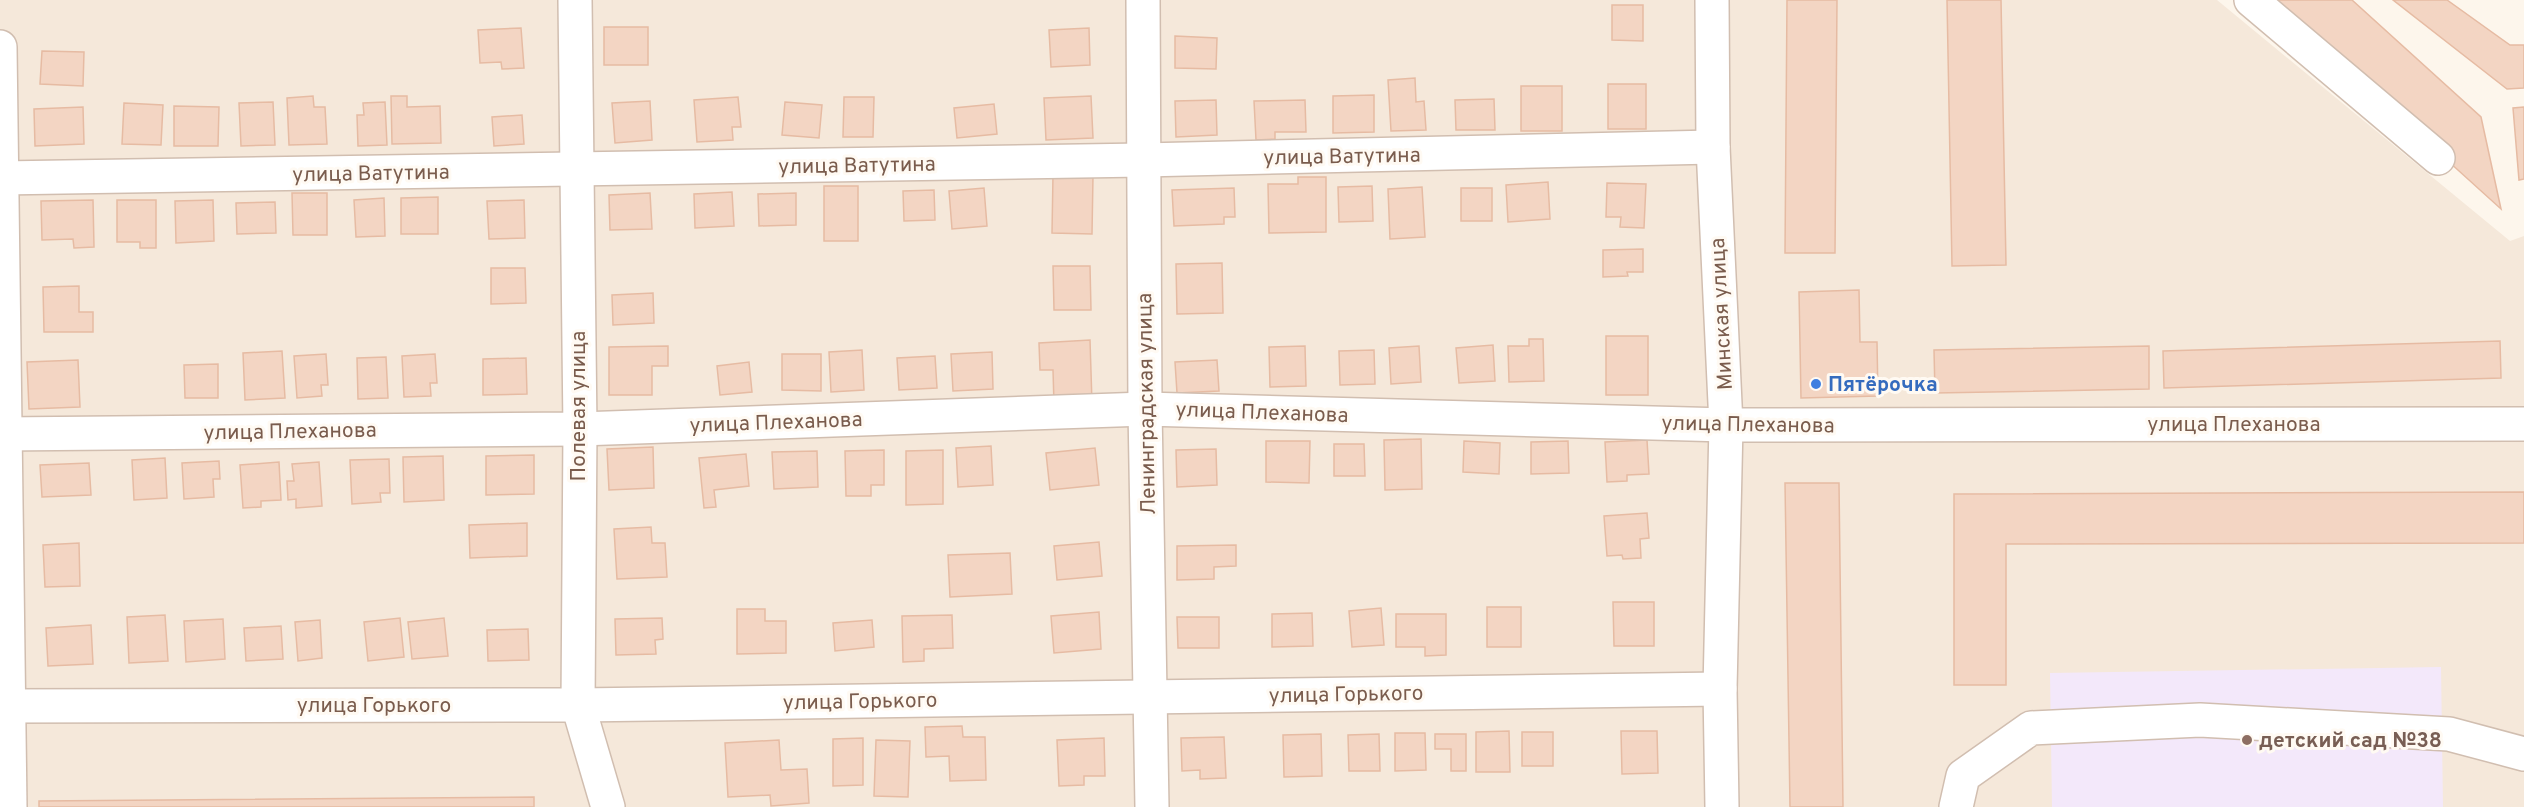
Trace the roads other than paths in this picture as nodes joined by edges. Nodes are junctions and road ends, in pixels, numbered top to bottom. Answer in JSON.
{"nodes":[{"id":1,"x":575,"y":0,"type":"edge"},
{"id":2,"x":1143,"y":0,"type":"edge"},
{"id":3,"x":1712,"y":0,"type":"edge"},
{"id":4,"x":2251,"y":0,"type":"edge"},
{"id":5,"x":0,"y":47,"type":"edge"},
{"id":6,"x":1713,"y":147,"type":"junction"},
{"id":7,"x":2438,"y":158,"type":"dead end"},
{"id":8,"x":1143,"y":160,"type":"junction"},
{"id":9,"x":575,"y":169,"type":"junction"},
{"id":10,"x":1,"y":178,"type":"edge"},
{"id":11,"x":1145,"y":409,"type":"junction"},
{"id":12,"x":2524,"y":424,"type":"edge"},
{"id":13,"x":1726,"y":425,"type":"junction"},
{"id":14,"x":579,"y":429,"type":"junction"},
{"id":15,"x":2,"y":434,"type":"edge"},
{"id":16,"x":1720,"y":689,"type":"junction"},
{"id":17,"x":1150,"y":697,"type":"junction"},
{"id":18,"x":578,"y":705,"type":"junction"},
{"id":19,"x":5,"y":706,"type":"edge"},
{"id":20,"x":2524,"y":754,"type":"edge"},
{"id":21,"x":10,"y":807,"type":"edge"},
{"id":22,"x":608,"y":807,"type":"edge"},
{"id":23,"x":1152,"y":807,"type":"edge"},
{"id":24,"x":1722,"y":807,"type":"edge"},
{"id":25,"x":1956,"y":807,"type":"edge"}],
"edges":[{"from":1,"to":9,"type":"street","name":"Полевая улица"},
{"from":2,"to":8,"type":"street","name":"Ленинградская улица"},
{"from":3,"to":6,"type":"street","name":"Минская улица"},
{"from":4,"to":7,"type":"street"},
{"from":5,"to":10,"type":"street"},
{"from":6,"to":8,"type":"street","name":"улица Ватутина"},
{"from":6,"to":13,"type":"street","name":"Минская улица"},
{"from":8,"to":9,"type":"street","name":"улица Ватутина"},
{"from":8,"to":11,"type":"street","name":"Ленинградская улица"},
{"from":9,"to":10,"type":"street","name":"улица Ватутина"},
{"from":9,"to":14,"type":"street","name":"Полевая улица"},
{"from":10,"to":15,"type":"street"},
{"from":11,"to":13,"type":"street","name":"улица Плеханова"},
{"from":11,"to":14,"type":"street","name":"улица Плеханова"},
{"from":11,"to":17,"type":"street","name":"Ленинградская улица"},
{"from":12,"to":13,"type":"street","name":"улица Плеханова"},
{"from":13,"to":16,"type":"street","name":"Минская улица"},
{"from":14,"to":15,"type":"street","name":"улица Плеханова"},
{"from":14,"to":18,"type":"street","name":"Полевая улица"},
{"from":15,"to":19,"type":"street"},
{"from":16,"to":17,"type":"street","name":"улица Горького"},
{"from":16,"to":24,"type":"street","name":"Минская улица"},
{"from":17,"to":18,"type":"street","name":"улица Горького"},
{"from":17,"to":23,"type":"street","name":"Ленинградская улица"},
{"from":18,"to":19,"type":"street","name":"улица Горького"},
{"from":18,"to":22,"type":"street","name":"Полевая улица"},
{"from":19,"to":21,"type":"street"},
{"from":20,"to":25,"type":"street"}]}
